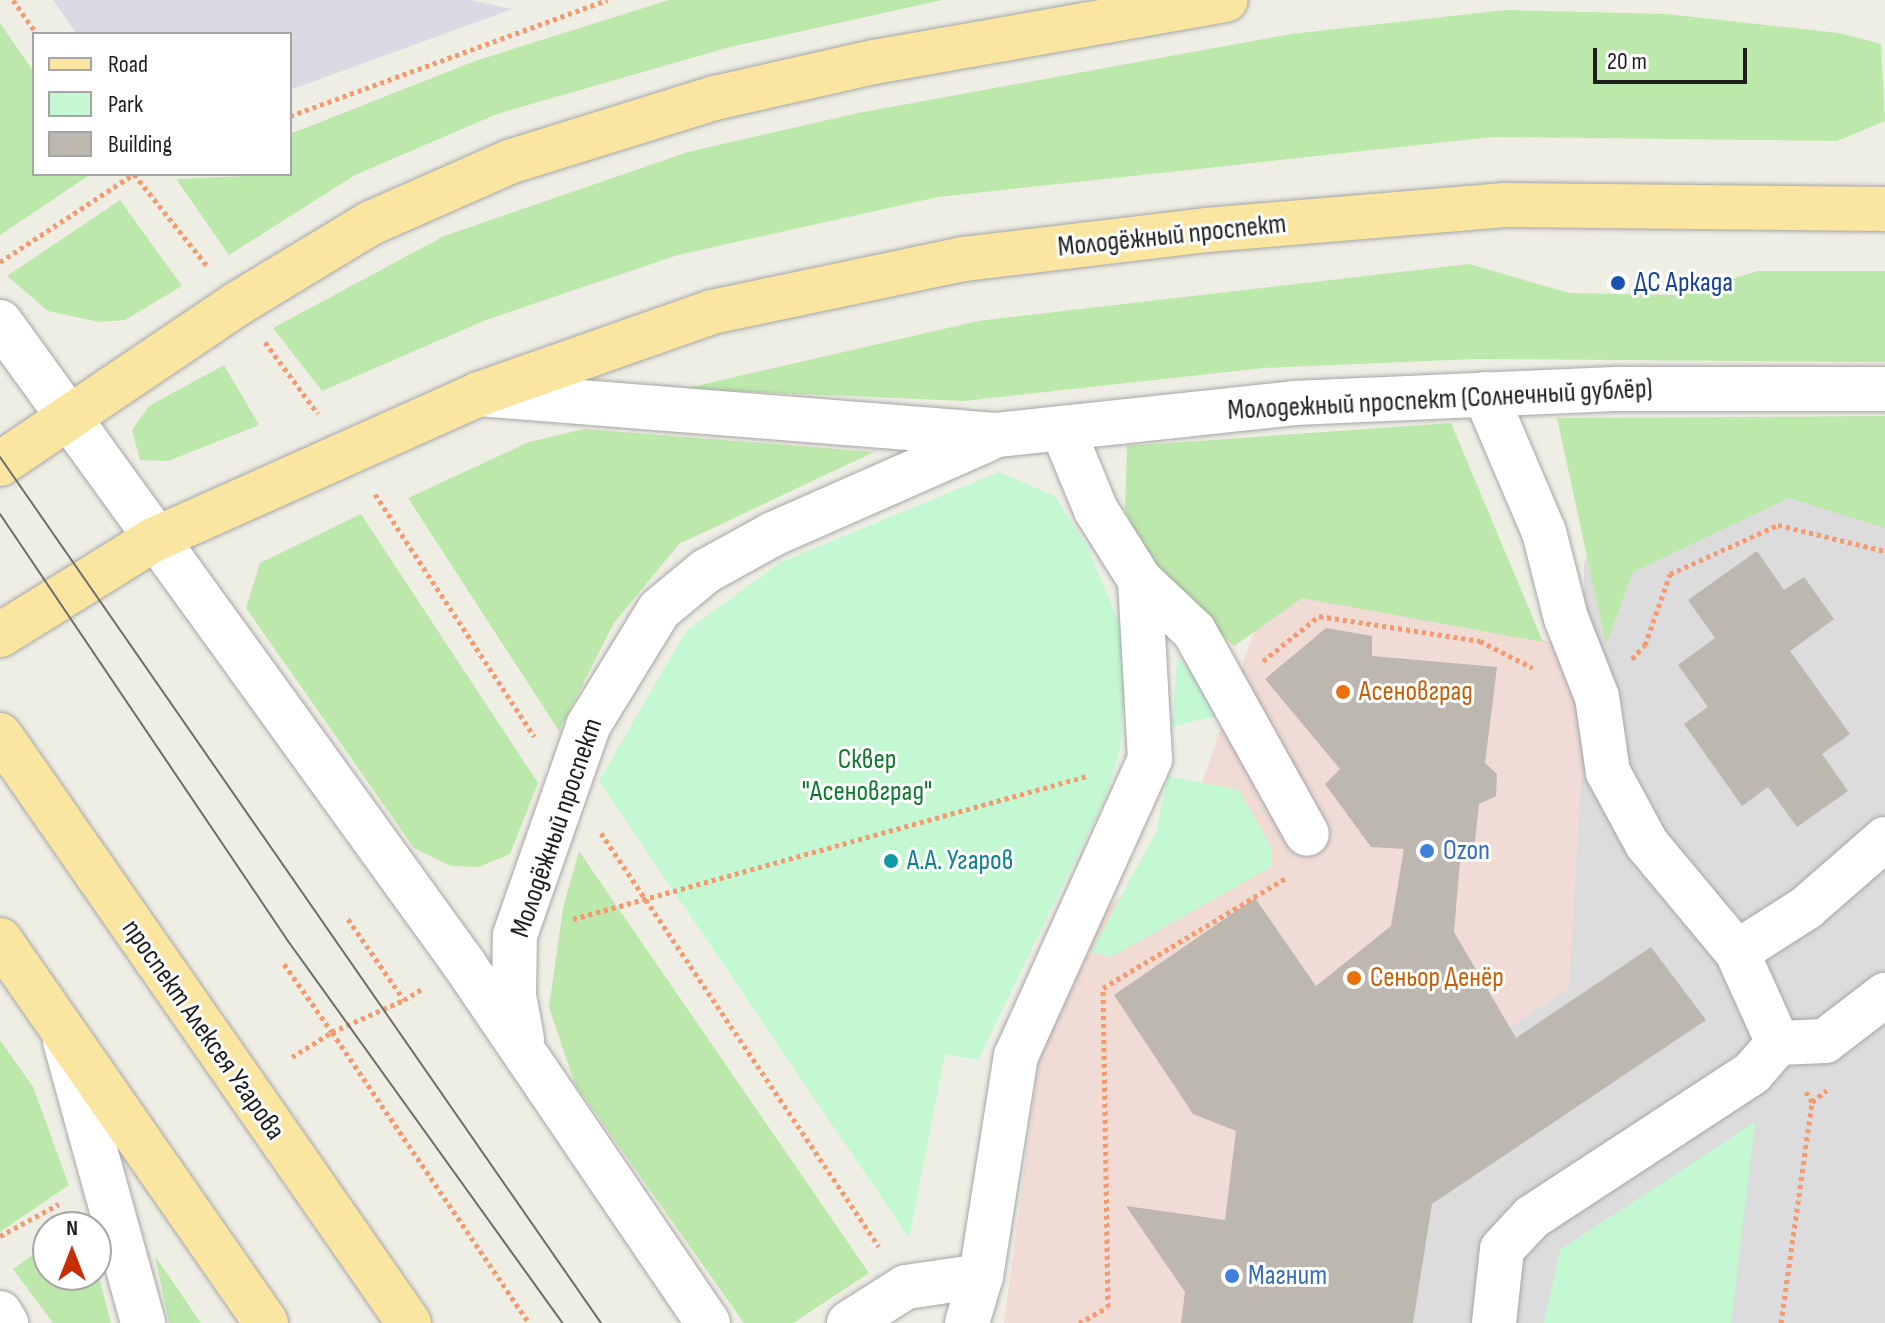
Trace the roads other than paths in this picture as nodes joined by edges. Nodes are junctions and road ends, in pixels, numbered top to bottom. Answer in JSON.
{"nodes":[{"id":1,"x":1226,"y":0,"type":"edge"},
{"id":2,"x":1885,"y":209,"type":"edge"},
{"id":3,"x":0,"y":322,"type":"edge"},
{"id":4,"x":1885,"y":389,"type":"edge"},
{"id":5,"x":479,"y":394,"type":"junction"},
{"id":6,"x":1485,"y":394,"type":"junction"},
{"id":7,"x":72,"y":416,"type":"junction"},
{"id":8,"x":1062,"y":428,"type":"junction"},
{"id":9,"x":997,"y":435,"type":"junction"},
{"id":10,"x":0,"y":464,"type":"edge"},
{"id":11,"x":153,"y":540,"type":"junction"},
{"id":12,"x":1140,"y":580,"type":"junction"},
{"id":13,"x":0,"y":635,"type":"edge"},
{"id":14,"x":0,"y":735,"type":"edge"},
{"id":15,"x":1307,"y":834,"type":"road end"},
{"id":16,"x":1885,"y":839,"type":"edge"},
{"id":17,"x":0,"y":940,"type":"edge"},
{"id":18,"x":1737,"y":952,"type":"junction"},
{"id":19,"x":1885,"y":995,"type":"edge"},
{"id":20,"x":59,"y":1024,"type":"junction"},
{"id":21,"x":1778,"y":1043,"type":"junction"},
{"id":22,"x":525,"y":1054,"type":"junction"},
{"id":23,"x":981,"y":1276,"type":"junction"},
{"id":24,"x":0,"y":1313,"type":"edge"},
{"id":25,"x":6,"y":1323,"type":"edge"},
{"id":26,"x":143,"y":1323,"type":"edge"},
{"id":27,"x":266,"y":1323,"type":"edge"},
{"id":28,"x":409,"y":1323,"type":"edge"},
{"id":29,"x":708,"y":1323,"type":"edge"},
{"id":30,"x":849,"y":1323,"type":"edge"},
{"id":31,"x":967,"y":1323,"type":"edge"},
{"id":32,"x":1494,"y":1323,"type":"edge"}],
"edges":[{"from":1,"to":7,"type":"main road"},
{"from":2,"to":5,"type":"main road","name":"Молодёжный проспект"},
{"from":3,"to":7,"type":"street"},
{"from":4,"to":6,"type":"street","name":"Молодежный проспект (Солнечный дублёр)"},
{"from":5,"to":9,"type":"street","name":"Молодёжный проспект"},
{"from":5,"to":11,"type":"main road","name":"Молодёжный проспект"},
{"from":6,"to":8,"type":"street","name":"Молодежный проспект (Солнечный дублёр)"},
{"from":6,"to":18,"type":"street"},
{"from":7,"to":10,"type":"main road"},
{"from":7,"to":11,"type":"street"},
{"from":8,"to":9,"type":"street","name":"Молодежный проспект (Солнечный дублёр)"},
{"from":8,"to":12,"type":"street"},
{"from":9,"to":22,"type":"street","name":"Молодёжный проспект"},
{"from":11,"to":13,"type":"main road","name":"Молодёжный проспект"},
{"from":11,"to":22,"type":"street"},
{"from":12,"to":15,"type":"street"},
{"from":12,"to":23,"type":"street"},
{"from":14,"to":28,"type":"main road","name":"проспект Алексея Угарова"},
{"from":16,"to":18,"type":"street"},
{"from":17,"to":20,"type":"main road"},
{"from":18,"to":21,"type":"street"},
{"from":19,"to":21,"type":"street"},
{"from":20,"to":26,"type":"street"},
{"from":20,"to":27,"type":"main road"},
{"from":21,"to":32,"type":"street"},
{"from":22,"to":29,"type":"street"},
{"from":23,"to":30,"type":"street"},
{"from":23,"to":31,"type":"street"},
{"from":24,"to":25,"type":"street"}]}
